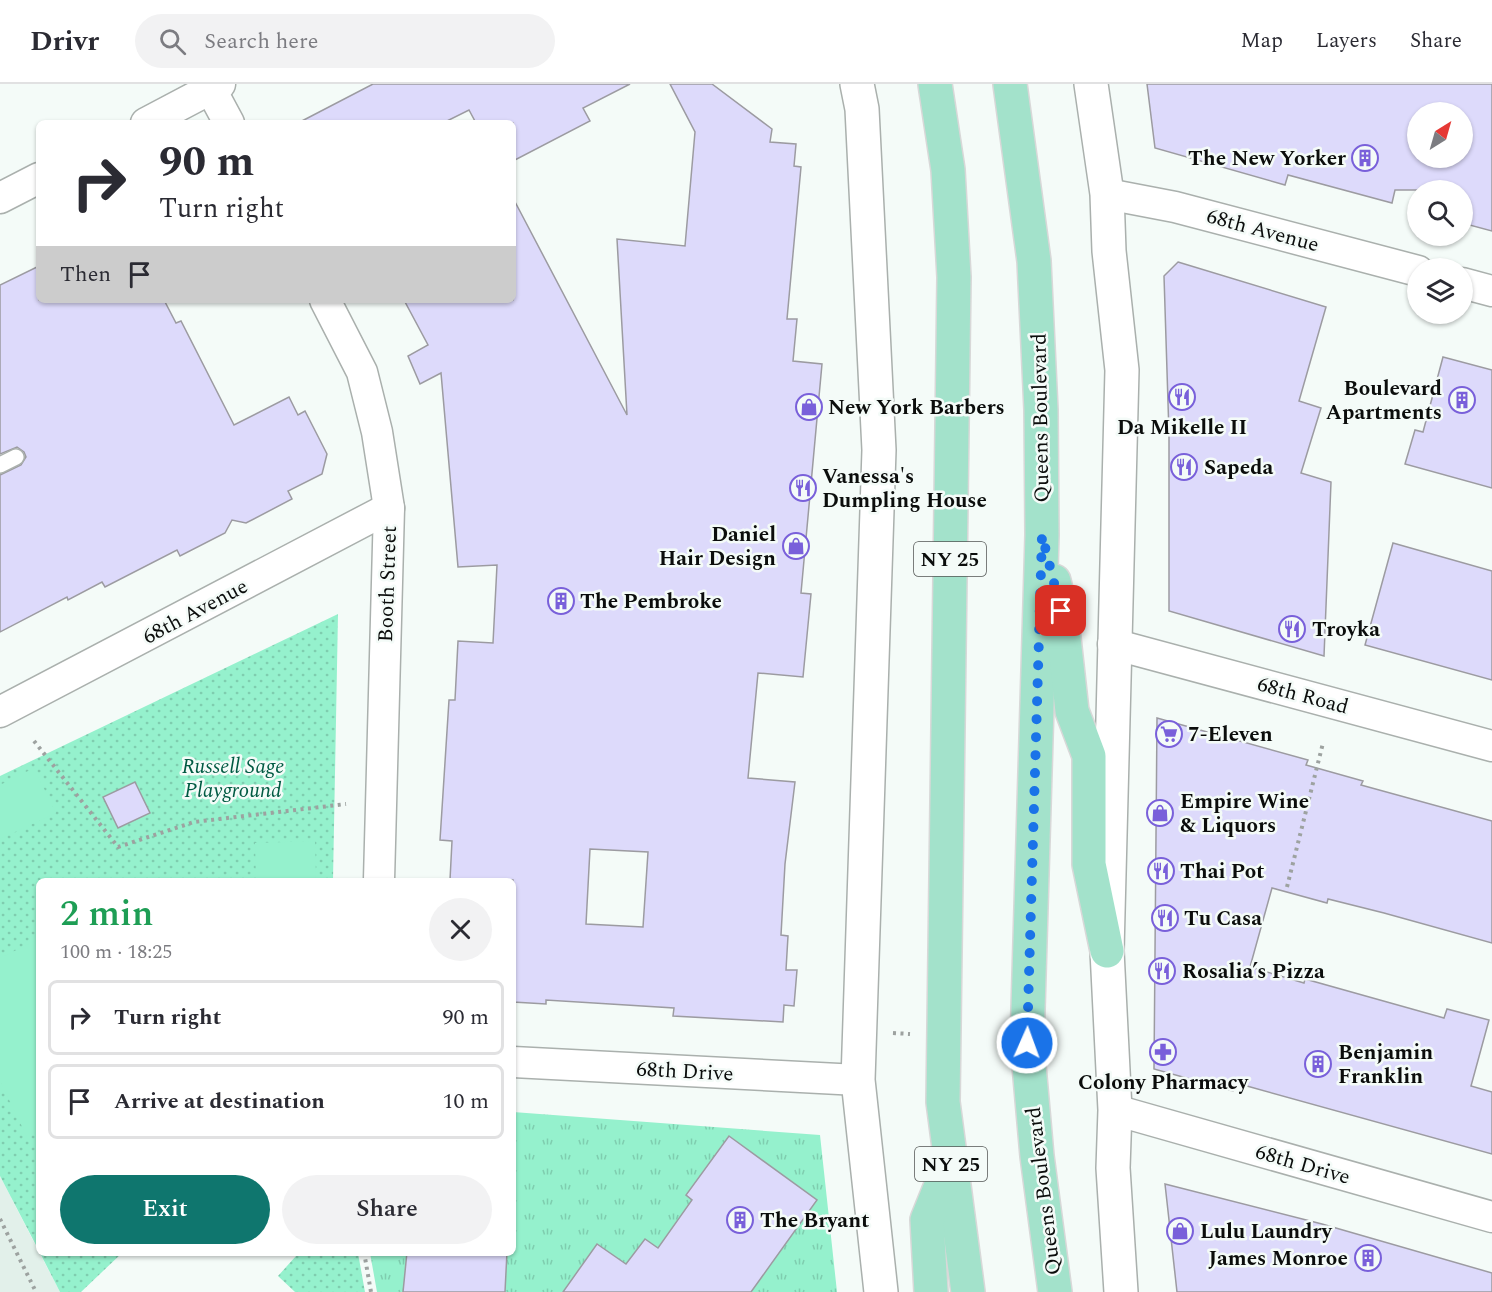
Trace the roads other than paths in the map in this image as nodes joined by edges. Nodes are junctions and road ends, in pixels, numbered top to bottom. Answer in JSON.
{"nodes":[{"id":1,"x":857,"y":84,"type":"edge"},
{"id":2,"x":935,"y":84,"type":"edge"},
{"id":3,"x":1010,"y":84,"type":"edge"},
{"id":4,"x":1091,"y":84,"type":"edge"},
{"id":5,"x":213,"y":86,"type":"edge"},
{"id":6,"x":151,"y":120,"type":"edge"},
{"id":7,"x":228,"y":120,"type":"edge"},
{"id":8,"x":36,"y":180,"type":"edge"},
{"id":9,"x":1107,"y":194,"type":"junction"},
{"id":10,"x":0,"y":198,"type":"edge"},
{"id":11,"x":1407,"y":268,"type":"edge"},
{"id":12,"x":1473,"y":286,"type":"edge"},
{"id":13,"x":1492,"y":291,"type":"edge"},
{"id":14,"x":327,"y":303,"type":"edge"},
{"id":15,"x":16,"y":457,"type":"dead end"},
{"id":16,"x":0,"y":465,"type":"edge"},
{"id":17,"x":389,"y":508,"type":"junction"},
{"id":18,"x":1042,"y":535,"type":"junction"},
{"id":19,"x":1113,"y":644,"type":"junction"},
{"id":20,"x":0,"y":712,"type":"edge"},
{"id":21,"x":1492,"y":746,"type":"edge"},
{"id":22,"x":379,"y":878,"type":"edge"},
{"id":23,"x":1107,"y":951,"type":"junction"},
{"id":24,"x":516,"y":1062,"type":"edge"},
{"id":25,"x":858,"y":1080,"type":"junction"},
{"id":26,"x":1115,"y":1110,"type":"junction"},
{"id":27,"x":950,"y":1161,"type":"junction"},
{"id":28,"x":1492,"y":1217,"type":"edge"},
{"id":29,"x":881,"y":1292,"type":"edge"},
{"id":30,"x":931,"y":1292,"type":"edge"},
{"id":31,"x":968,"y":1292,"type":"edge"},
{"id":32,"x":1055,"y":1292,"type":"edge"},
{"id":33,"x":1121,"y":1292,"type":"edge"}],
"edges":[{"from":1,"to":25,"type":"street"},
{"from":2,"to":27,"type":"main road","number":"NY 25"},
{"from":3,"to":18,"type":"main road","name":"Queens Boulevard"},
{"from":4,"to":9,"type":"street"},
{"from":5,"to":6,"type":"street"},
{"from":5,"to":7,"type":"street"},
{"from":8,"to":10,"type":"street"},
{"from":9,"to":11,"type":"street","name":"68th Avenue"},
{"from":9,"to":19,"type":"street"},
{"from":12,"to":13,"type":"street"},
{"from":14,"to":17,"type":"street","name":"Booth Street"},
{"from":15,"to":16,"type":"lane"},
{"from":17,"to":20,"type":"street","name":"68th Avenue"},
{"from":17,"to":22,"type":"street","name":"Booth Street"},
{"from":18,"to":23,"type":"main road"},
{"from":18,"to":32,"type":"main road","name":"Queens Boulevard"},
{"from":19,"to":21,"type":"street","name":"68th Road"},
{"from":19,"to":23,"type":"street"},
{"from":23,"to":26,"type":"street"},
{"from":24,"to":25,"type":"street","name":"68th Drive"},
{"from":25,"to":29,"type":"street"},
{"from":26,"to":28,"type":"street","name":"68th Drive"},
{"from":26,"to":33,"type":"street"},
{"from":27,"to":30,"type":"main road"},
{"from":27,"to":31,"type":"main road","number":"NY 25"}]}
